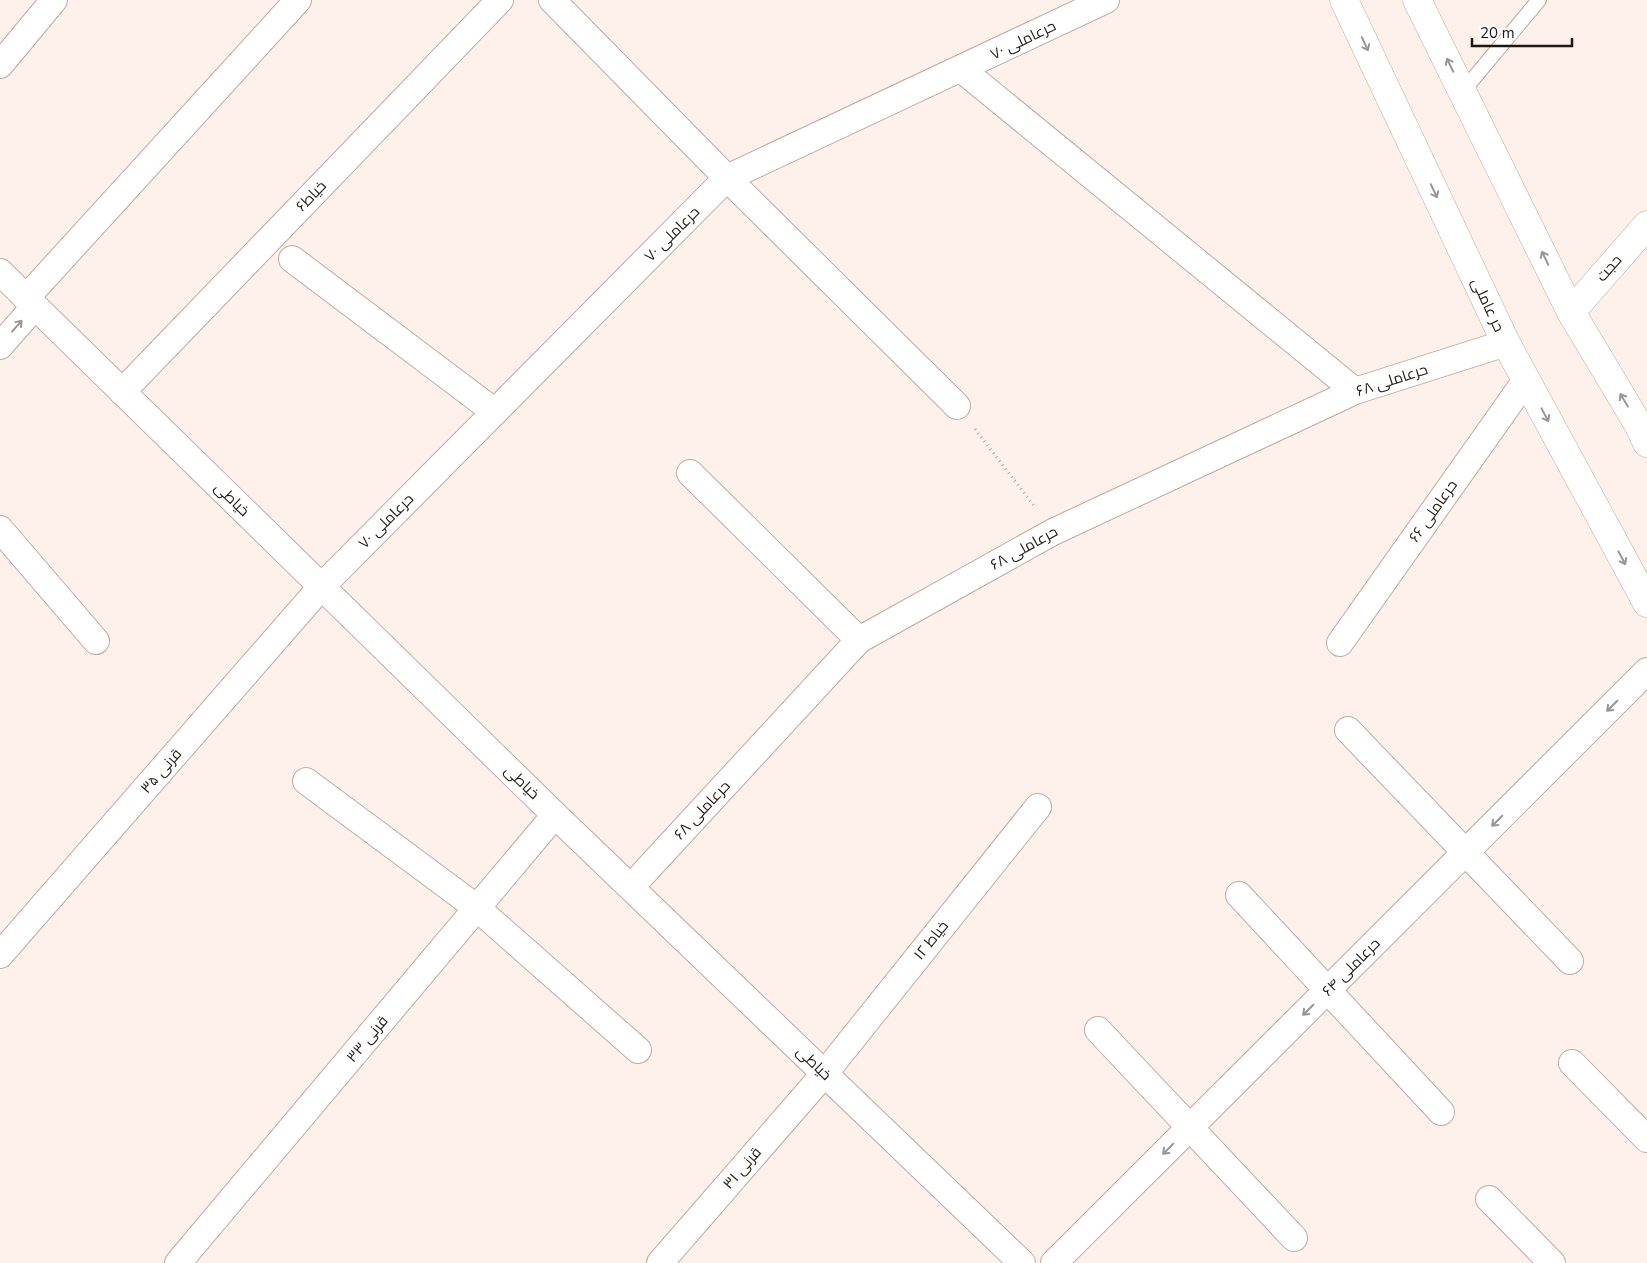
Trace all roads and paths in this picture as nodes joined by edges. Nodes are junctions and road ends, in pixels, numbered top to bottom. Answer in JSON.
{"nodes":[{"id":1,"x":54,"y":0,"type":"edge"},
{"id":2,"x":298,"y":0,"type":"edge"},
{"id":3,"x":500,"y":0,"type":"edge"},
{"id":4,"x":552,"y":0,"type":"edge"},
{"id":5,"x":1344,"y":0,"type":"edge"},
{"id":6,"x":1417,"y":0,"type":"edge"},
{"id":7,"x":1540,"y":0,"type":"edge"},
{"id":8,"x":1094,"y":3,"type":"edge"},
{"id":9,"x":0,"y":65,"type":"edge"},
{"id":10,"x":961,"y":69,"type":"junction"},
{"id":11,"x":1462,"y":92,"type":"junction"},
{"id":12,"x":727,"y":178,"type":"junction"},
{"id":13,"x":1647,"y":225,"type":"edge"},
{"id":14,"x":292,"y":259,"type":"dead end"},
{"id":15,"x":0,"y":272,"type":"edge"},
{"id":16,"x":30,"y":302,"type":"junction"},
{"id":17,"x":1571,"y":312,"type":"junction"},
{"id":18,"x":1506,"y":343,"type":"junction"},
{"id":19,"x":0,"y":346,"type":"edge"},
{"id":20,"x":1526,"y":380,"type":"junction"},
{"id":21,"x":1355,"y":391,"type":"junction"},
{"id":22,"x":122,"y":392,"type":"junction"},
{"id":23,"x":957,"y":406,"type":"joint"},
{"id":24,"x":495,"y":412,"type":"junction"},
{"id":25,"x":1644,"y":430,"type":"edge"},
{"id":26,"x":690,"y":473,"type":"dead end"},
{"id":27,"x":0,"y":529,"type":"edge"},
{"id":28,"x":1053,"y":532,"type":"junction"},
{"id":29,"x":322,"y":586,"type":"junction"},
{"id":30,"x":1647,"y":603,"type":"edge"},
{"id":31,"x":858,"y":640,"type":"junction"},
{"id":32,"x":96,"y":641,"type":"dead end"},
{"id":33,"x":1340,"y":642,"type":"dead end"},
{"id":34,"x":1647,"y":671,"type":"edge"},
{"id":35,"x":1348,"y":730,"type":"dead end"},
{"id":36,"x":306,"y":781,"type":"dead end"},
{"id":37,"x":1038,"y":807,"type":"dead end"},
{"id":38,"x":555,"y":815,"type":"junction"},
{"id":39,"x":1465,"y":853,"type":"junction"},
{"id":40,"x":631,"y":887,"type":"junction"},
{"id":41,"x":1239,"y":895,"type":"dead end"},
{"id":42,"x":477,"y":908,"type":"junction"},
{"id":43,"x":0,"y":955,"type":"edge"},
{"id":44,"x":1570,"y":961,"type":"dead end"},
{"id":45,"x":1328,"y":990,"type":"junction"},
{"id":46,"x":1098,"y":1030,"type":"dead end"},
{"id":47,"x":638,"y":1050,"type":"dead end"},
{"id":48,"x":1572,"y":1063,"type":"dead end"},
{"id":49,"x":825,"y":1073,"type":"junction"},
{"id":50,"x":1441,"y":1112,"type":"dead end"},
{"id":51,"x":1190,"y":1127,"type":"junction"},
{"id":52,"x":1647,"y":1139,"type":"edge"},
{"id":53,"x":1489,"y":1198,"type":"dead end"},
{"id":54,"x":1294,"y":1238,"type":"dead end"},
{"id":55,"x":178,"y":1263,"type":"edge"},
{"id":56,"x":660,"y":1263,"type":"edge"},
{"id":57,"x":1022,"y":1263,"type":"edge"},
{"id":58,"x":1054,"y":1263,"type":"edge"},
{"id":59,"x":1552,"y":1263,"type":"edge"}],
"edges":[{"from":1,"to":9,"type":"street"},
{"from":2,"to":16,"type":"street"},
{"from":3,"to":22,"type":"street","name":"خیاط۶"},
{"from":4,"to":12,"type":"street"},
{"from":5,"to":18,"type":"main road","name":"حر عاملی","one_way":true},
{"from":11,"to":6,"type":"main road","one_way":true},
{"from":7,"to":11,"type":"lane"},
{"from":8,"to":10,"type":"street","name":"حرعاملی ۷۰"},
{"from":10,"to":12,"type":"street","name":"حرعاملی ۷۰"},
{"from":10,"to":21,"type":"street"},
{"from":17,"to":11,"type":"main road","one_way":true},
{"from":12,"to":23,"type":"street"},
{"from":12,"to":24,"type":"street","name":"حرعاملی ۷۰"},
{"from":13,"to":17,"type":"main road","name":"حجت"},
{"from":14,"to":24,"type":"street"},
{"from":15,"to":16,"type":"street","name":"خیاطی"},
{"from":19,"to":16,"type":"street","one_way":true},
{"from":16,"to":22,"type":"street","name":"خیاطی"},
{"from":25,"to":17,"type":"main road","one_way":true},
{"from":18,"to":20,"type":"main road","name":"حر عاملی"},
{"from":18,"to":21,"type":"street","name":"حرعاملی ۶۸"},
{"from":20,"to":30,"type":"main road","name":"حر عاملی","one_way":true},
{"from":20,"to":33,"type":"street","name":"حرعاملی ۶۶"},
{"from":21,"to":28,"type":"street","name":"حرعاملی ۶۸"},
{"from":22,"to":29,"type":"street","name":"خیاطی"},
{"from":23,"to":28,"type":"path"},
{"from":24,"to":29,"type":"street","name":"حرعاملی ۷۰"},
{"from":26,"to":31,"type":"street"},
{"from":27,"to":32,"type":"street"},
{"from":28,"to":31,"type":"street","name":"حرعاملی ۶۸"},
{"from":29,"to":38,"type":"street","name":"خیاطی"},
{"from":29,"to":43,"type":"street","name":"قرنی ۳۵"},
{"from":31,"to":40,"type":"street","name":"حرعاملی ۶۸"},
{"from":34,"to":39,"type":"street","name":"حرعاملی ۶۴","one_way":true},
{"from":35,"to":39,"type":"street"},
{"from":36,"to":42,"type":"street"},
{"from":37,"to":49,"type":"street","name":"خیاط ۱۲"},
{"from":38,"to":40,"type":"street","name":"خیاطی"},
{"from":38,"to":42,"type":"street","name":"قرنی ۳۳"},
{"from":39,"to":44,"type":"street"},
{"from":39,"to":45,"type":"street","name":"حرعاملی ۶۴"},
{"from":40,"to":49,"type":"street","name":"خیاطی"},
{"from":41,"to":45,"type":"street"},
{"from":42,"to":47,"type":"street"},
{"from":42,"to":55,"type":"street","name":"قرنی ۳۳"},
{"from":45,"to":50,"type":"street"},
{"from":45,"to":51,"type":"street","name":"حرعاملی ۶۴","one_way":true},
{"from":46,"to":51,"type":"street"},
{"from":48,"to":52,"type":"street"},
{"from":49,"to":56,"type":"street","name":"قرنی ۳۱"},
{"from":49,"to":57,"type":"street","name":"خیاطی"},
{"from":51,"to":54,"type":"street"},
{"from":51,"to":58,"type":"street","name":"حرعاملی ۶۴","one_way":true},
{"from":53,"to":59,"type":"street"}]}
